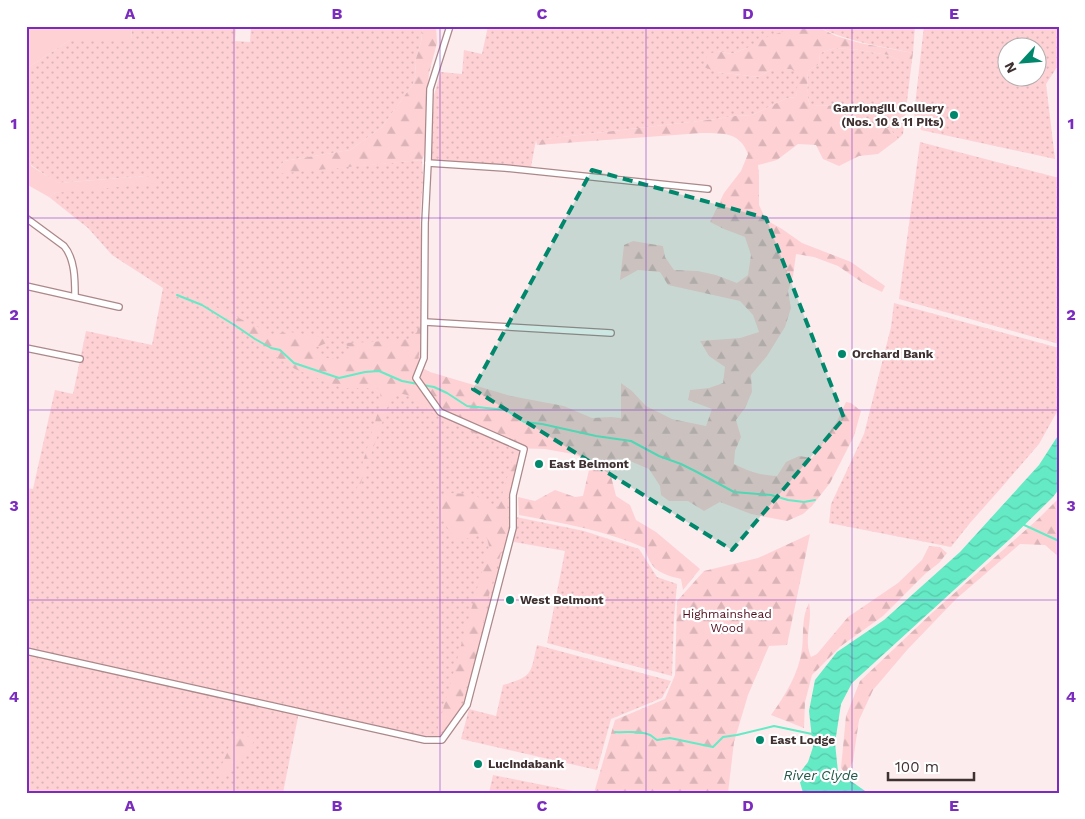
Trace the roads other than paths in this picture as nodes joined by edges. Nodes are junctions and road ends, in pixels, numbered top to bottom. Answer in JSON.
{"nodes":[{"id":1,"x":450,"y":26,"type":"edge"},
{"id":2,"x":428,"y":163,"type":"junction"},
{"id":3,"x":708,"y":189,"type":"dead end"},
{"id":4,"x":26,"y":218,"type":"edge"},
{"id":5,"x":26,"y":286,"type":"edge"},
{"id":6,"x":75,"y":296,"type":"junction"},
{"id":7,"x":118,"y":307,"type":"dead end"},
{"id":8,"x":425,"y":322,"type":"junction"},
{"id":9,"x":611,"y":332,"type":"dead end"},
{"id":10,"x":26,"y":348,"type":"edge"},
{"id":11,"x":80,"y":359,"type":"dead end"},
{"id":12,"x":26,"y":651,"type":"edge"}],
"edges":[{"from":1,"to":2,"type":"street"},
{"from":2,"to":3,"type":"street"},
{"from":2,"to":8,"type":"street"},
{"from":4,"to":6,"type":"street"},
{"from":5,"to":6,"type":"street"},
{"from":6,"to":7,"type":"street"},
{"from":8,"to":9,"type":"street"},
{"from":8,"to":12,"type":"street"},
{"from":10,"to":11,"type":"street"}]}
